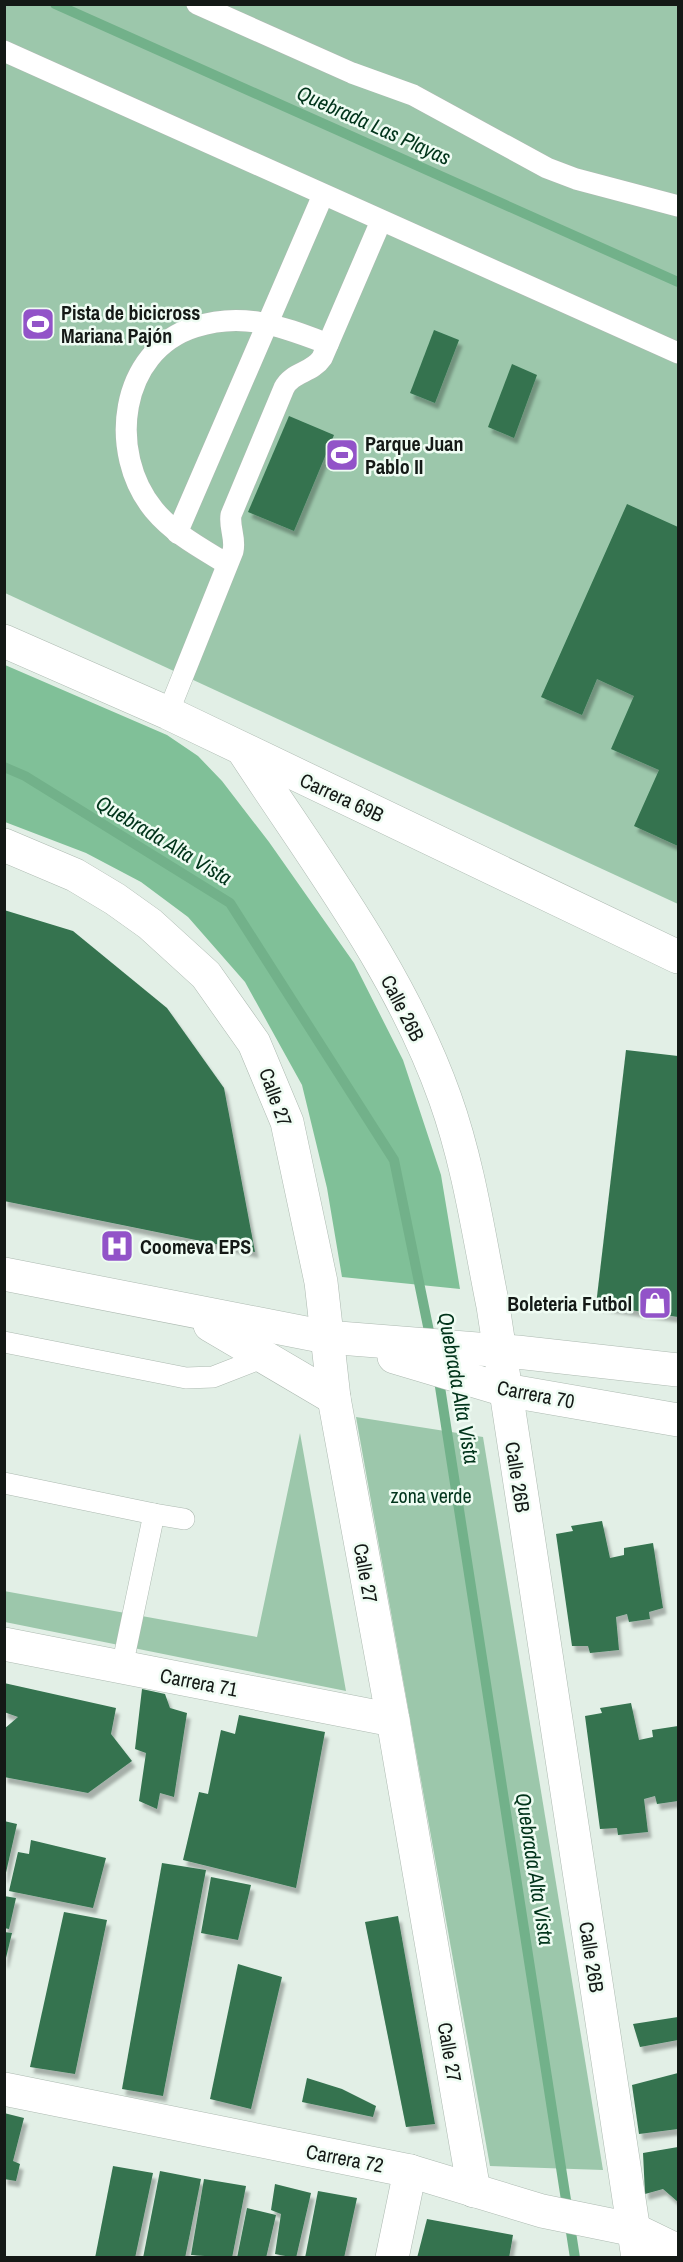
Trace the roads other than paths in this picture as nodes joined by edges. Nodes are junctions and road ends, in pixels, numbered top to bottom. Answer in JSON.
{"nodes":[{"id":1,"x":197,"y":4,"type":"edge"},
{"id":2,"x":4,"y":51,"type":"edge"},
{"id":3,"x":323,"y":195,"type":"junction"},
{"id":4,"x":678,"y":206,"type":"edge"},
{"id":5,"x":381,"y":221,"type":"junction"},
{"id":6,"x":269,"y":322,"type":"junction"},
{"id":7,"x":328,"y":344,"type":"junction"},
{"id":8,"x":678,"y":353,"type":"edge"},
{"id":9,"x":177,"y":533,"type":"junction"},
{"id":10,"x":227,"y":564,"type":"junction"},
{"id":11,"x":4,"y":640,"type":"edge"},
{"id":12,"x":168,"y":713,"type":"junction"},
{"id":13,"x":243,"y":750,"type":"junction"},
{"id":14,"x":4,"y":845,"type":"edge"},
{"id":15,"x":678,"y":957,"type":"edge"},
{"id":16,"x":4,"y":1274,"type":"edge"},
{"id":17,"x":182,"y":1310,"type":"junction"},
{"id":18,"x":326,"y":1337,"type":"junction"},
{"id":19,"x":4,"y":1342,"type":"edge"},
{"id":20,"x":499,"y":1352,"type":"junction"},
{"id":21,"x":267,"y":1356,"type":"junction"},
{"id":22,"x":459,"y":1362,"type":"junction"},
{"id":23,"x":678,"y":1370,"type":"edge"},
{"id":24,"x":505,"y":1390,"type":"junction"},
{"id":25,"x":334,"y":1398,"type":"junction"},
{"id":26,"x":678,"y":1420,"type":"edge"},
{"id":27,"x":4,"y":1483,"type":"edge"},
{"id":28,"x":154,"y":1514,"type":"junction"},
{"id":29,"x":184,"y":1519,"type":"dead end"},
{"id":30,"x":4,"y":1644,"type":"edge"},
{"id":31,"x":122,"y":1667,"type":"junction"},
{"id":32,"x":393,"y":1720,"type":"junction"},
{"id":33,"x":4,"y":2089,"type":"edge"},
{"id":34,"x":410,"y":2172,"type":"junction"},
{"id":35,"x":474,"y":2190,"type":"junction"},
{"id":36,"x":636,"y":2244,"type":"edge"},
{"id":37,"x":678,"y":2251,"type":"edge"},
{"id":38,"x":392,"y":2258,"type":"edge"}],
"edges":[{"from":1,"to":4,"type":"lane"},
{"from":2,"to":3,"type":"lane"},
{"from":3,"to":5,"type":"lane"},
{"from":3,"to":6,"type":"lane"},
{"from":5,"to":7,"type":"lane"},
{"from":5,"to":8,"type":"lane"},
{"from":6,"to":7,"type":"lane"},
{"from":6,"to":9,"type":"lane"},
{"from":6,"to":9,"type":"lane"},
{"from":7,"to":10,"type":"lane"},
{"from":9,"to":10,"type":"lane"},
{"from":10,"to":12,"type":"lane"},
{"from":11,"to":12,"type":"street","name":"Carrera 69B"},
{"from":12,"to":13,"type":"street","name":"Carrera 69B"},
{"from":13,"to":15,"type":"street","name":"Carrera 69B"},
{"from":13,"to":20,"type":"street","name":"Calle 26B"},
{"from":14,"to":18,"type":"street","name":"Calle 27"},
{"from":16,"to":17,"type":"street","name":"Carrera 70"},
{"from":17,"to":18,"type":"street","name":"Carrera 70"},
{"from":17,"to":21,"type":"street"},
{"from":18,"to":22,"type":"street","name":"Carrera 70"},
{"from":18,"to":25,"type":"street","name":"Calle 27"},
{"from":19,"to":21,"type":"lane"},
{"from":20,"to":22,"type":"street","name":"Carrera 70"},
{"from":20,"to":23,"type":"street","name":"Carrera 70"},
{"from":20,"to":24,"type":"street","name":"Calle 26B"},
{"from":21,"to":25,"type":"street"},
{"from":22,"to":24,"type":"street","name":"Carrera 70"},
{"from":24,"to":26,"type":"street","name":"Carrera 70"},
{"from":24,"to":36,"type":"street","name":"Calle 26B"},
{"from":25,"to":32,"type":"street","name":"Calle 27"},
{"from":27,"to":28,"type":"lane"},
{"from":28,"to":29,"type":"lane"},
{"from":28,"to":31,"type":"lane"},
{"from":30,"to":31,"type":"street","name":"Carrera 71"},
{"from":31,"to":32,"type":"street","name":"Carrera 71"},
{"from":32,"to":35,"type":"street","name":"Calle 27"},
{"from":33,"to":34,"type":"street","name":"Carrera 72"},
{"from":34,"to":35,"type":"street","name":"Carrera 72"},
{"from":34,"to":38,"type":"street"},
{"from":35,"to":36,"type":"street","name":"Carrera 72"},
{"from":36,"to":37,"type":"street","name":"Carrera 72"}]}
